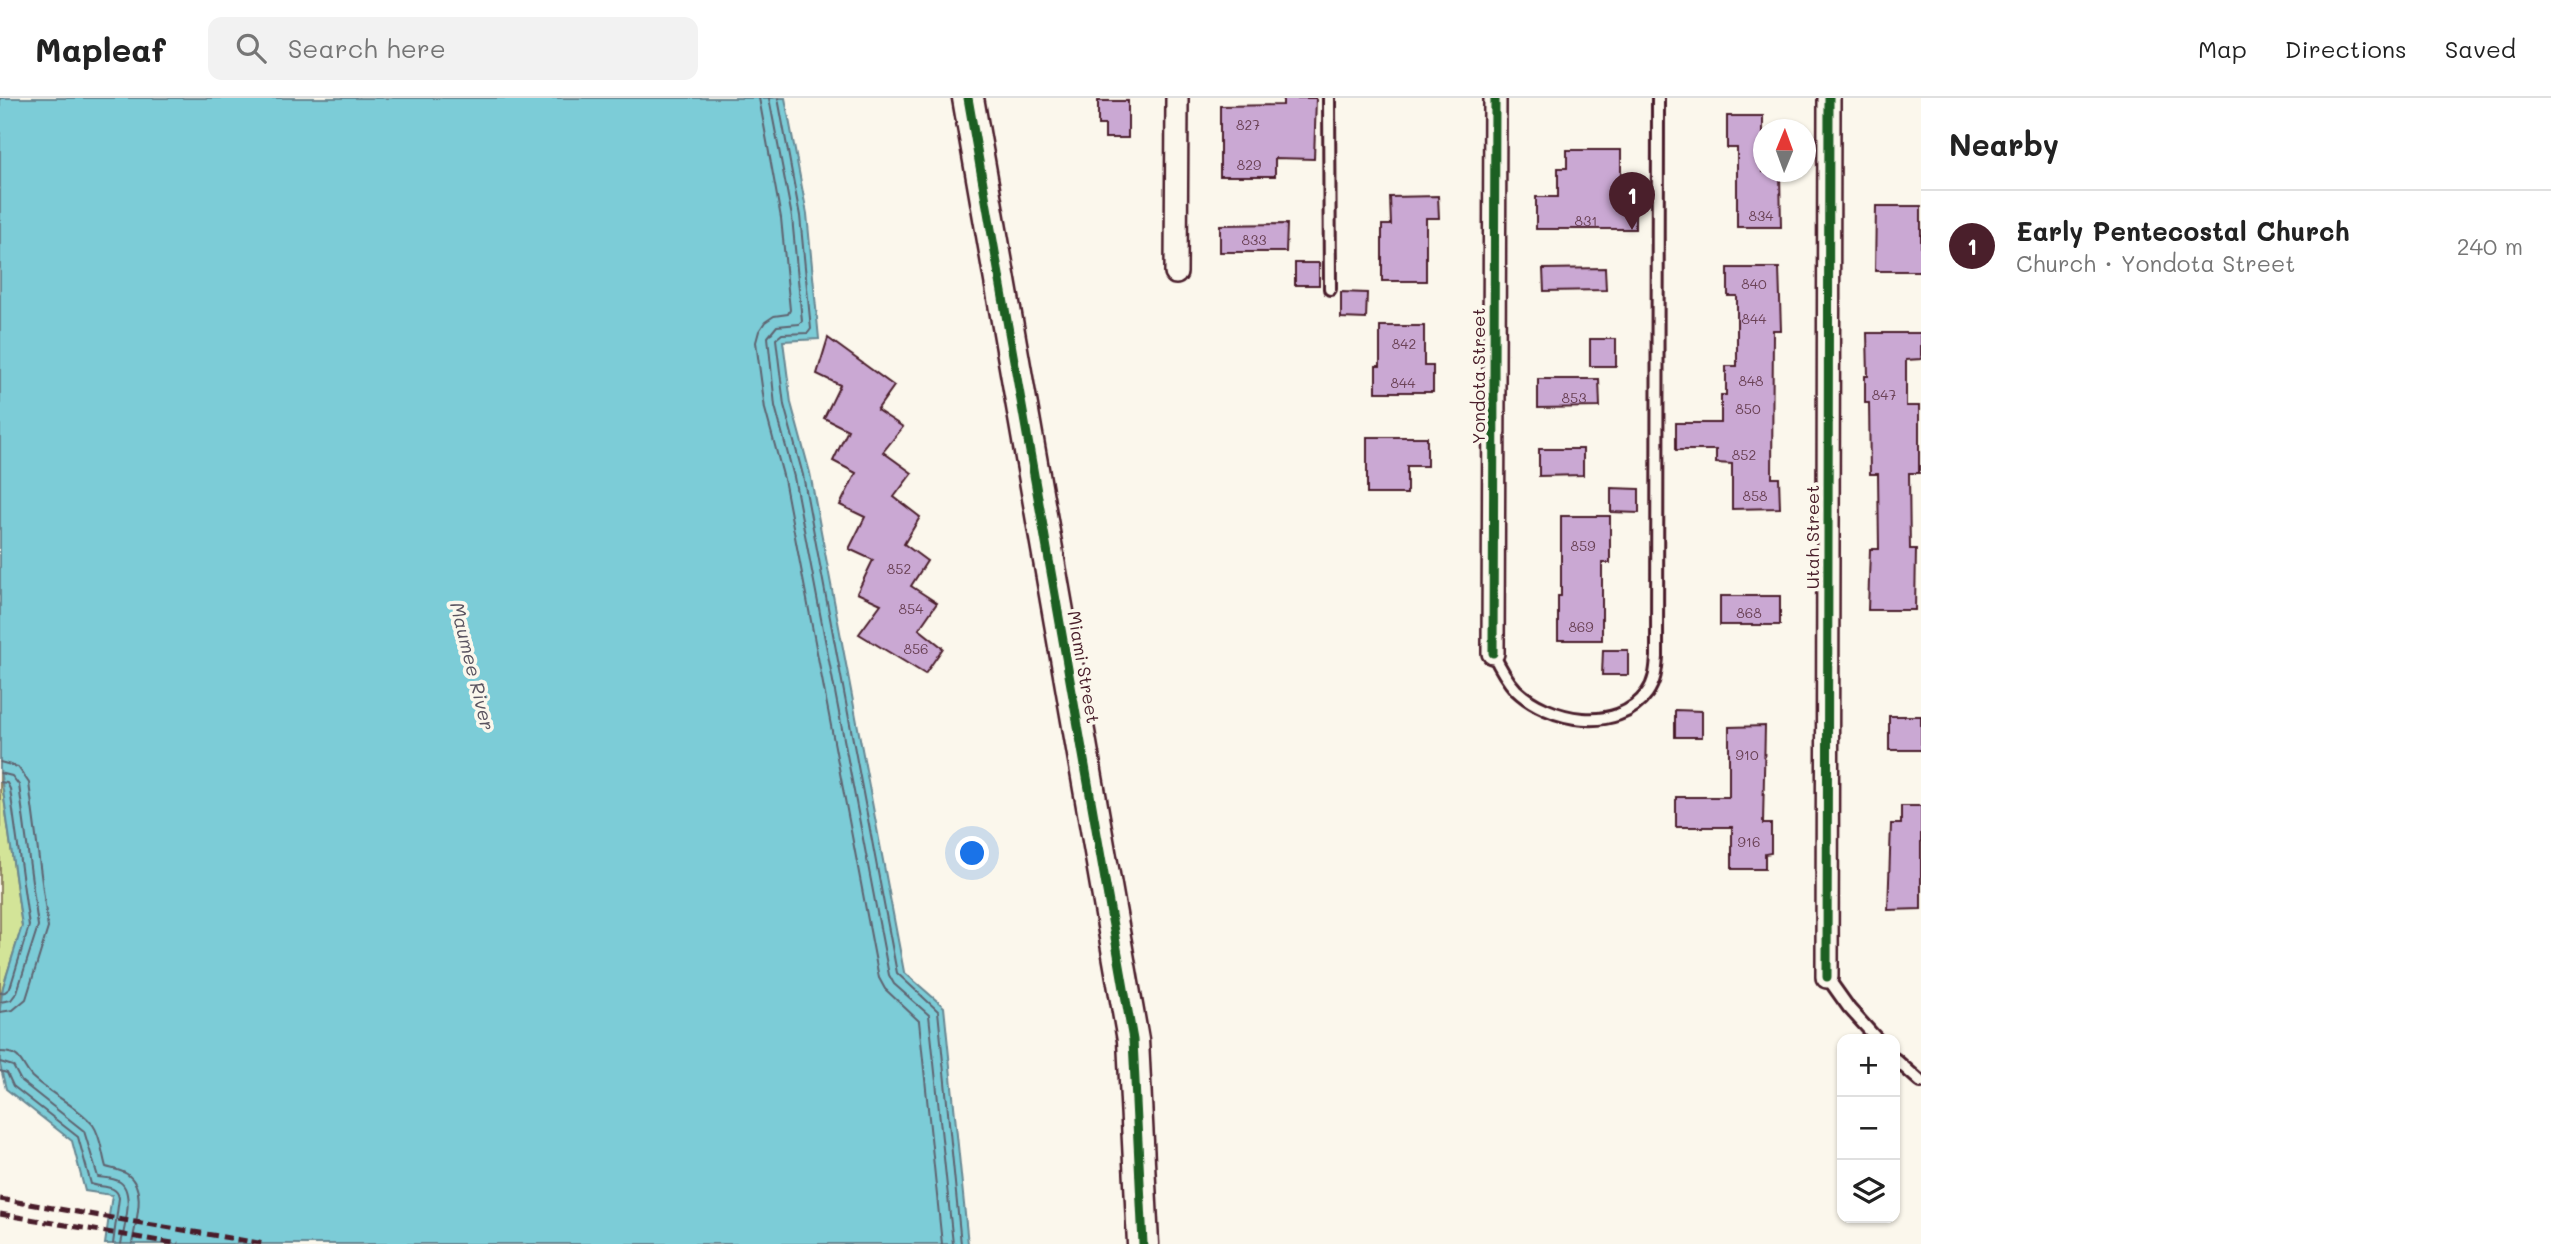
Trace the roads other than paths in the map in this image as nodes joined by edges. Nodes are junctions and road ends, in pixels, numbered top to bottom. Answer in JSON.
{"nodes":[{"id":1,"x":968,"y":98,"type":"edge"},
{"id":2,"x":1177,"y":98,"type":"edge"},
{"id":3,"x":1329,"y":98,"type":"edge"},
{"id":4,"x":1495,"y":98,"type":"edge"},
{"id":5,"x":1658,"y":98,"type":"edge"},
{"id":6,"x":1829,"y":98,"type":"edge"},
{"id":7,"x":1177,"y":273,"type":"dead end"},
{"id":8,"x":1330,"y":289,"type":"dead end"},
{"id":9,"x":1493,"y":653,"type":"joint"},
{"id":10,"x":1827,"y":977,"type":"joint"},
{"id":11,"x":1872,"y":1034,"type":"edge"},
{"id":12,"x":1900,"y":1063,"type":"edge"},
{"id":13,"x":1921,"y":1082,"type":"edge"},
{"id":14,"x":1143,"y":1244,"type":"edge"}],
"edges":[{"from":1,"to":14,"type":"street","name":"Miami Street"},
{"from":2,"to":7,"type":"street"},
{"from":3,"to":8,"type":"lane"},
{"from":4,"to":9,"type":"street","name":"Yondota Street"},
{"from":5,"to":9,"type":"lane"},
{"from":6,"to":10,"type":"street","name":"Utah Street"},
{"from":10,"to":11,"type":"lane"},
{"from":12,"to":13,"type":"lane"}]}
